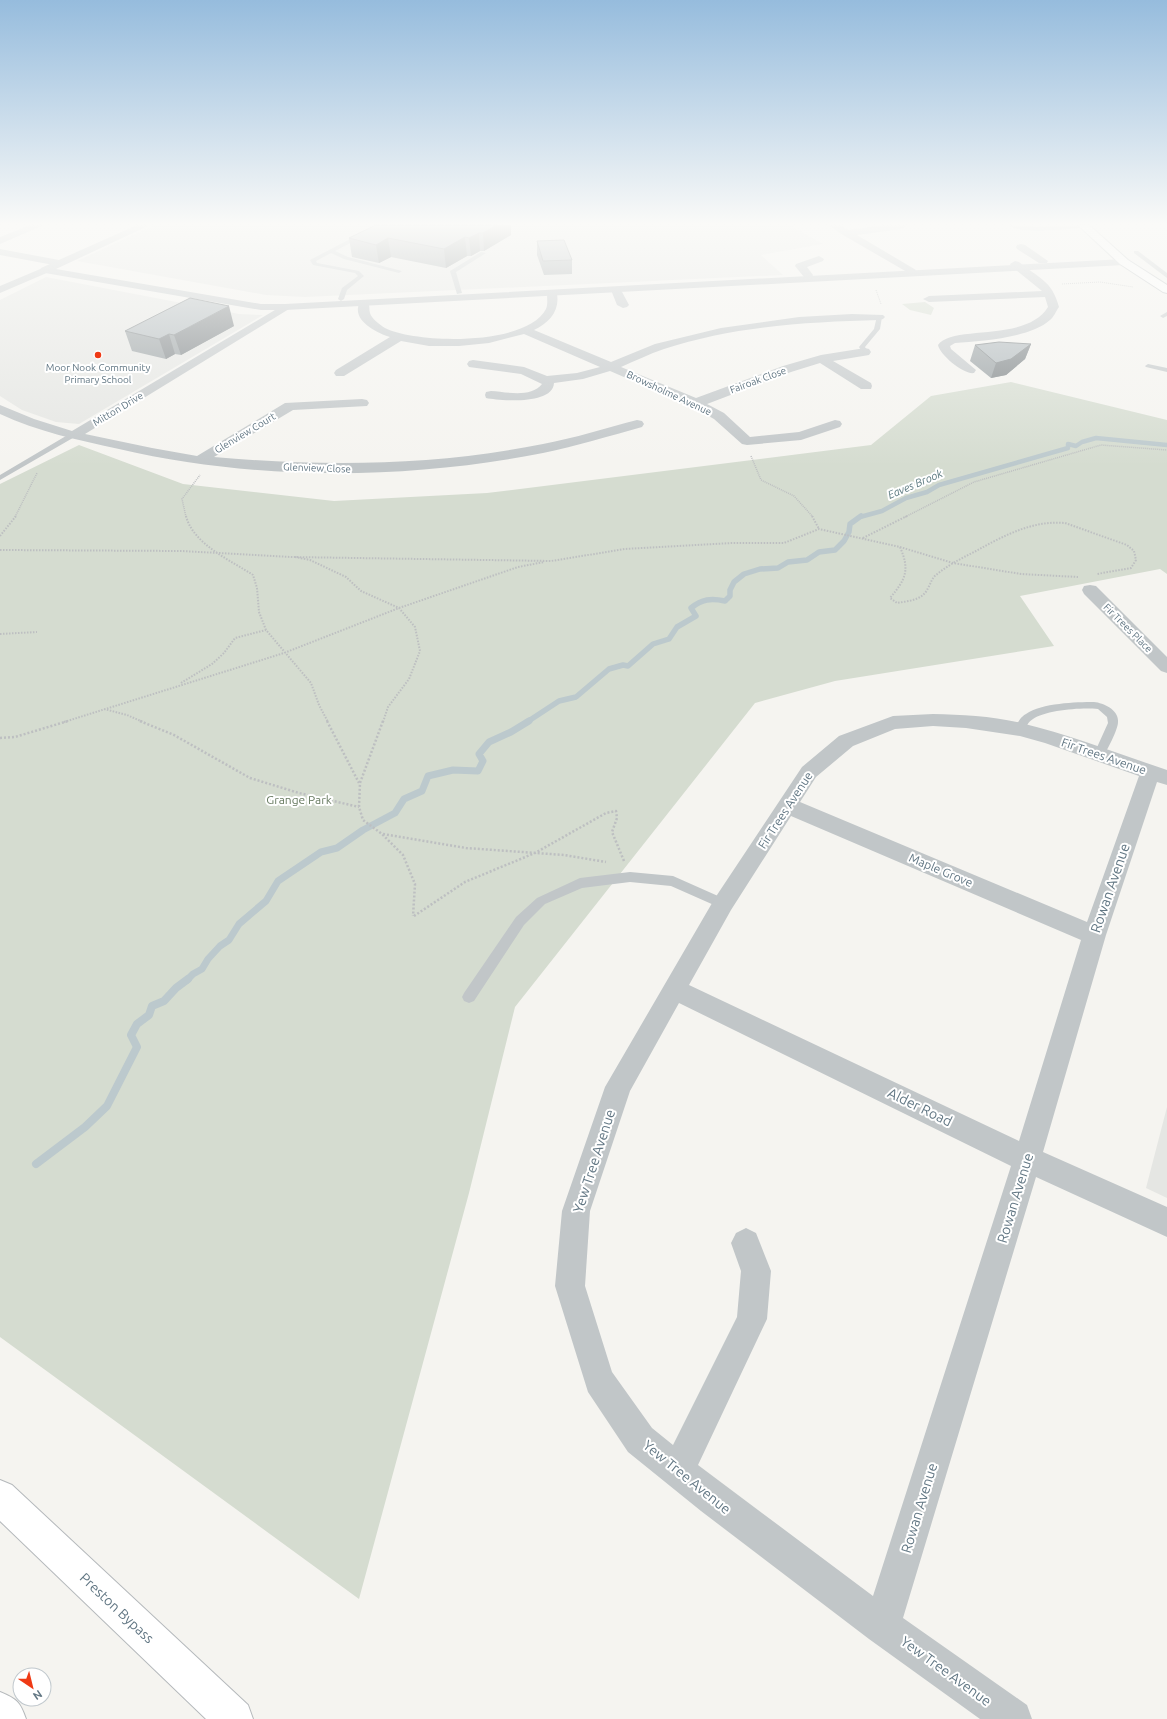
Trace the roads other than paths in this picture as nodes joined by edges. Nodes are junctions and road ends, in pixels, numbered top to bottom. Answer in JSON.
{"nodes":[{"id":1,"x":251,"y":305,"type":"edge"},
{"id":2,"x":276,"y":305,"type":"edge"},
{"id":3,"x":284,"y":305,"type":"edge"},
{"id":4,"x":364,"y":305,"type":"edge"},
{"id":5,"x":552,"y":305,"type":"edge"},
{"id":6,"x":1053,"y":305,"type":"edge"},
{"id":7,"x":879,"y":317,"type":"joint"},
{"id":8,"x":524,"y":330,"type":"junction"},
{"id":9,"x":399,"y":337,"type":"junction"},
{"id":10,"x":865,"y":352,"type":"joint"},
{"id":11,"x":821,"y":359,"type":"junction"},
{"id":12,"x":473,"y":364,"type":"dead end"},
{"id":13,"x":610,"y":366,"type":"junction"},
{"id":14,"x":1148,"y":366,"type":"dead end"},
{"id":15,"x":970,"y":370,"type":"dead end"},
{"id":16,"x":1167,"y":370,"type":"edge"},
{"id":17,"x":340,"y":373,"type":"dead end"},
{"id":18,"x":545,"y":380,"type":"junction"},
{"id":19,"x":866,"y":386,"type":"dead end"},
{"id":20,"x":491,"y":395,"type":"dead end"},
{"id":21,"x":362,"y":403,"type":"dead end"},
{"id":22,"x":696,"y":403,"type":"junction"},
{"id":23,"x":0,"y":409,"type":"edge"},
{"id":24,"x":637,"y":424,"type":"dead end"},
{"id":25,"x":835,"y":424,"type":"dead end"},
{"id":26,"x":74,"y":435,"type":"junction"},
{"id":27,"x":206,"y":461,"type":"junction"},
{"id":28,"x":0,"y":478,"type":"edge"},
{"id":29,"x":1086,"y":583,"type":"road end"},
{"id":30,"x":1167,"y":667,"type":"edge"},
{"id":31,"x":1020,"y":729,"type":"junction"},
{"id":32,"x":1099,"y":754,"type":"junction"},
{"id":33,"x":1159,"y":775,"type":"edge"},
{"id":34,"x":788,"y":806,"type":"junction"},
{"id":35,"x":723,"y":904,"type":"junction"},
{"id":36,"x":1094,"y":935,"type":"junction"},
{"id":37,"x":674,"y":989,"type":"junction"},
{"id":38,"x":469,"y":997,"type":"dead end"},
{"id":39,"x":1027,"y":1159,"type":"junction"},
{"id":40,"x":1167,"y":1222,"type":"edge"},
{"id":41,"x":746,"y":1243,"type":"dead end"},
{"id":42,"x":678,"y":1470,"type":"junction"},
{"id":43,"x":0,"y":1497,"type":"edge"},
{"id":44,"x":882,"y":1626,"type":"junction"},
{"id":45,"x":0,"y":1711,"type":"edge"},
{"id":46,"x":7,"y":1719,"type":"edge"},
{"id":47,"x":234,"y":1719,"type":"edge"},
{"id":48,"x":1013,"y":1719,"type":"edge"}],
"edges":[{"from":1,"to":2,"type":"street"},
{"from":3,"to":26,"type":"street","name":"Mitton Drive"},
{"from":4,"to":9,"type":"street"},
{"from":5,"to":8,"type":"street"},
{"from":6,"to":15,"type":"street"},
{"from":7,"to":10,"type":"lane"},
{"from":7,"to":13,"type":"street"},
{"from":8,"to":9,"type":"street"},
{"from":8,"to":13,"type":"street","name":"Browsholme Avenue"},
{"from":9,"to":17,"type":"street"},
{"from":10,"to":11,"type":"street","name":"Fairoak Close"},
{"from":11,"to":19,"type":"street"},
{"from":11,"to":22,"type":"street","name":"Fairoak Close"},
{"from":12,"to":18,"type":"street"},
{"from":13,"to":18,"type":"street"},
{"from":13,"to":22,"type":"street","name":"Browsholme Avenue"},
{"from":14,"to":16,"type":"lane"},
{"from":18,"to":20,"type":"street"},
{"from":21,"to":27,"type":"street","name":"Glenview Court"},
{"from":22,"to":25,"type":"street","name":"Browsholme Avenue"},
{"from":23,"to":26,"type":"street","name":"Glenview Close"},
{"from":24,"to":27,"type":"street","name":"Glenview Close"},
{"from":26,"to":27,"type":"street","name":"Glenview Close"},
{"from":26,"to":28,"type":"lane"},
{"from":29,"to":30,"type":"street","name":"Fir Trees Place"},
{"from":31,"to":32,"type":"street","name":"Fir Trees Avenue"},
{"from":31,"to":32,"type":"lane"},
{"from":31,"to":34,"type":"street","name":"Fir Trees Avenue"},
{"from":32,"to":33,"type":"street","name":"Fir Trees Avenue"},
{"from":33,"to":36,"type":"street","name":"Rowan Avenue"},
{"from":34,"to":35,"type":"street","name":"Fir Trees Avenue"},
{"from":34,"to":36,"type":"street","name":"Maple Grove"},
{"from":35,"to":37,"type":"street","name":"Fir Trees Avenue"},
{"from":35,"to":38,"type":"lane"},
{"from":36,"to":39,"type":"street","name":"Rowan Avenue"},
{"from":37,"to":39,"type":"street","name":"Alder Road"},
{"from":37,"to":42,"type":"street","name":"Yew Tree Avenue"},
{"from":39,"to":40,"type":"street","name":"Alder Road"},
{"from":39,"to":44,"type":"street","name":"Rowan Avenue"},
{"from":41,"to":42,"type":"street"},
{"from":42,"to":44,"type":"street","name":"Yew Tree Avenue"},
{"from":43,"to":47,"type":"main road","name":"Preston Bypass"},
{"from":44,"to":48,"type":"street","name":"Yew Tree Avenue"},
{"from":45,"to":46,"type":"main road"}]}
